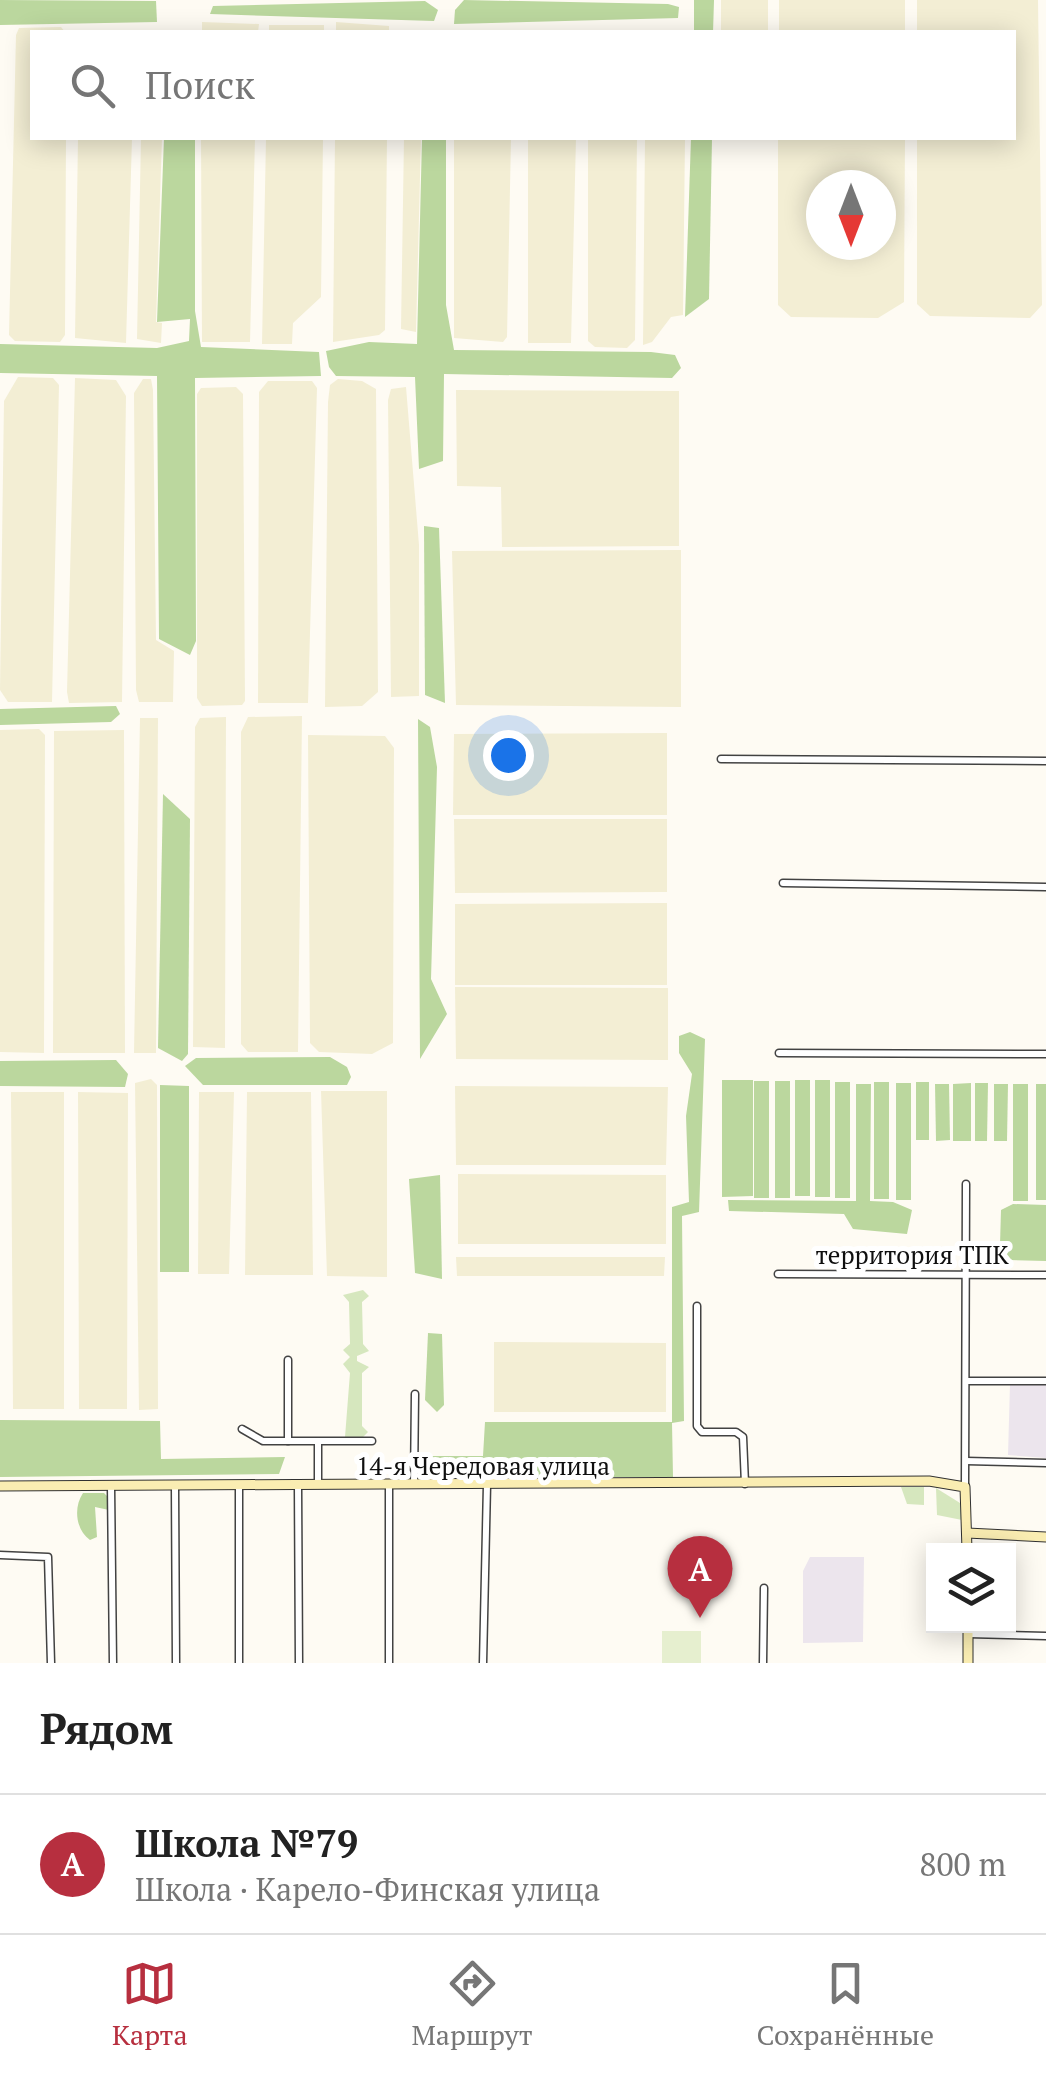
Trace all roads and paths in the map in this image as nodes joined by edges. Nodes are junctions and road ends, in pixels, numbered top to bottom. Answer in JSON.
{"nodes":[{"id":1,"x":721,"y":759,"type":"dead end"},
{"id":2,"x":1046,"y":761,"type":"edge"},
{"id":3,"x":783,"y":884,"type":"dead end"},
{"id":4,"x":1046,"y":887,"type":"edge"},
{"id":5,"x":779,"y":1053,"type":"dead end"},
{"id":6,"x":1046,"y":1054,"type":"edge"},
{"id":7,"x":966,"y":1184,"type":"dead end"},
{"id":8,"x":778,"y":1274,"type":"dead end"},
{"id":9,"x":965,"y":1275,"type":"junction"},
{"id":10,"x":1046,"y":1275,"type":"edge"},
{"id":11,"x":697,"y":1306,"type":"dead end"},
{"id":12,"x":288,"y":1360,"type":"dead end"},
{"id":13,"x":966,"y":1380,"type":"junction"},
{"id":14,"x":1046,"y":1381,"type":"edge"},
{"id":15,"x":415,"y":1394,"type":"dead end"},
{"id":16,"x":242,"y":1429,"type":"dead end"},
{"id":17,"x":288,"y":1441,"type":"junction"},
{"id":18,"x":318,"y":1441,"type":"junction"},
{"id":19,"x":372,"y":1441,"type":"dead end"},
{"id":20,"x":966,"y":1461,"type":"junction"},
{"id":21,"x":1046,"y":1463,"type":"edge"},
{"id":22,"x":744,"y":1484,"type":"junction"},
{"id":23,"x":388,"y":1485,"type":"junction"},
{"id":24,"x":414,"y":1485,"type":"junction"},
{"id":25,"x":487,"y":1485,"type":"junction"},
{"id":26,"x":0,"y":1486,"type":"edge"},
{"id":27,"x":111,"y":1486,"type":"junction"},
{"id":28,"x":176,"y":1486,"type":"junction"},
{"id":29,"x":239,"y":1486,"type":"junction"},
{"id":30,"x":298,"y":1486,"type":"junction"},
{"id":31,"x":318,"y":1486,"type":"junction"},
{"id":32,"x":966,"y":1487,"type":"junction"},
{"id":33,"x":967,"y":1533,"type":"junction"},
{"id":34,"x":1046,"y":1536,"type":"edge"},
{"id":35,"x":968,"y":1543,"type":"edge"},
{"id":36,"x":0,"y":1555,"type":"edge"},
{"id":37,"x":764,"y":1588,"type":"dead end"},
{"id":38,"x":968,"y":1633,"type":"edge"},
{"id":39,"x":1007,"y":1633,"type":"edge"},
{"id":40,"x":1046,"y":1636,"type":"edge"},
{"id":41,"x":51,"y":1663,"type":"edge"},
{"id":42,"x":113,"y":1663,"type":"edge"},
{"id":43,"x":176,"y":1663,"type":"edge"},
{"id":44,"x":239,"y":1663,"type":"edge"},
{"id":45,"x":299,"y":1663,"type":"edge"},
{"id":46,"x":389,"y":1663,"type":"edge"},
{"id":47,"x":482,"y":1663,"type":"edge"},
{"id":48,"x":763,"y":1663,"type":"edge"},
{"id":49,"x":968,"y":1663,"type":"edge"}],
"edges":[{"from":1,"to":2,"type":"street"},
{"from":3,"to":4,"type":"street"},
{"from":5,"to":6,"type":"street"},
{"from":7,"to":9,"type":"street"},
{"from":8,"to":9,"type":"street","name":"территория ТПК"},
{"from":9,"to":10,"type":"street","name":"территория ТПК"},
{"from":9,"to":13,"type":"street"},
{"from":11,"to":22,"type":"street"},
{"from":12,"to":17,"type":"street"},
{"from":13,"to":14,"type":"street"},
{"from":13,"to":20,"type":"street"},
{"from":15,"to":24,"type":"street"},
{"from":16,"to":17,"type":"street"},
{"from":17,"to":18,"type":"street"},
{"from":18,"to":19,"type":"street"},
{"from":18,"to":31,"type":"street"},
{"from":20,"to":21,"type":"street"},
{"from":20,"to":32,"type":"street"},
{"from":22,"to":25,"type":"main road","name":"14-я Чередовая улица"},
{"from":22,"to":32,"type":"main road","name":"14-я Чередовая улица"},
{"from":23,"to":24,"type":"main road","name":"14-я Чередовая улица"},
{"from":23,"to":31,"type":"main road","name":"14-я Чередовая улица"},
{"from":23,"to":46,"type":"street"},
{"from":24,"to":25,"type":"main road","name":"14-я Чередовая улица"},
{"from":25,"to":47,"type":"street"},
{"from":26,"to":27,"type":"main road","name":"14-я Чередовая улица"},
{"from":27,"to":28,"type":"main road","name":"14-я Чередовая улица"},
{"from":27,"to":42,"type":"street"},
{"from":28,"to":29,"type":"main road","name":"14-я Чередовая улица"},
{"from":28,"to":43,"type":"street"},
{"from":29,"to":30,"type":"main road","name":"14-я Чередовая улица"},
{"from":29,"to":44,"type":"street"},
{"from":30,"to":31,"type":"main road","name":"14-я Чередовая улица"},
{"from":30,"to":45,"type":"street"},
{"from":32,"to":33,"type":"main road"},
{"from":33,"to":34,"type":"main road"},
{"from":33,"to":35,"type":"main road"},
{"from":36,"to":41,"type":"street"},
{"from":37,"to":48,"type":"street"},
{"from":38,"to":49,"type":"main road"},
{"from":39,"to":40,"type":"street"}]}
